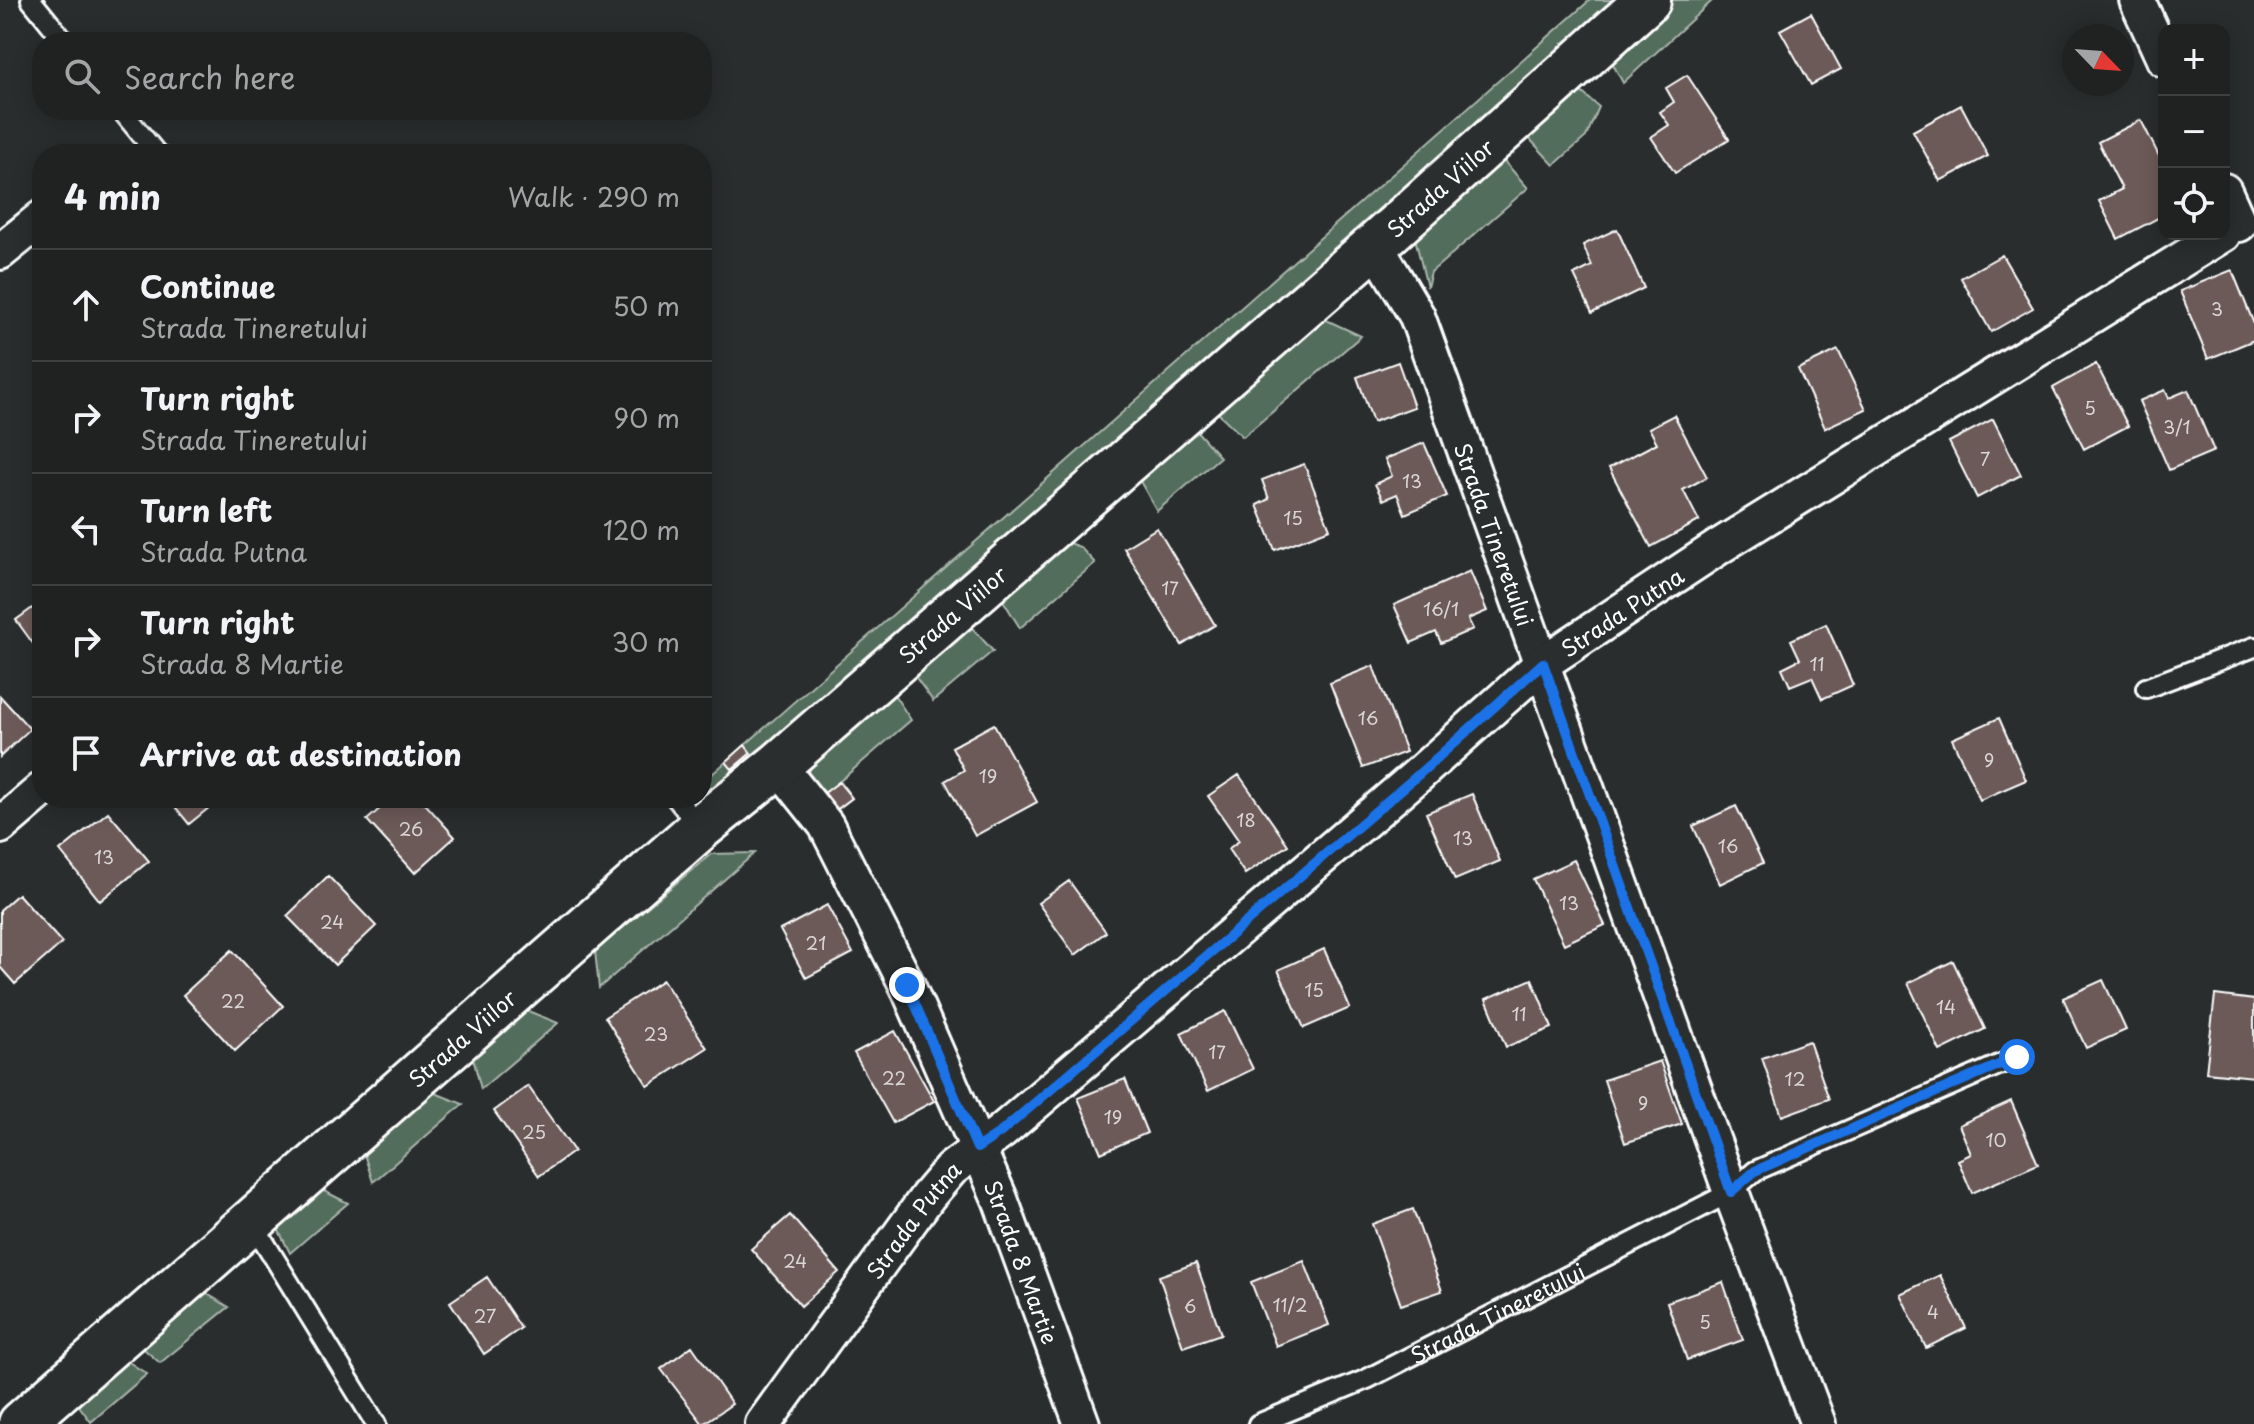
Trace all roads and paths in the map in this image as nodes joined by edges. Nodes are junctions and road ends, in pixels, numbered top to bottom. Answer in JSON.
{"nodes":[{"id":1,"x":31,"y":0,"type":"edge"},
{"id":2,"x":1648,"y":0,"type":"edge"},
{"id":3,"x":2137,"y":0,"type":"edge"},
{"id":4,"x":57,"y":32,"type":"edge"},
{"id":5,"x":2158,"y":46,"type":"edge"},
{"id":6,"x":129,"y":120,"type":"edge"},
{"id":7,"x":149,"y":144,"type":"edge"},
{"id":8,"x":32,"y":226,"type":"edge"},
{"id":9,"x":2235,"y":227,"type":"edge"},
{"id":10,"x":1375,"y":245,"type":"junction"},
{"id":11,"x":0,"y":252,"type":"edge"},
{"id":12,"x":2254,"y":647,"type":"edge"},
{"id":13,"x":1543,"y":663,"type":"junction"},
{"id":14,"x":2146,"y":688,"type":"dead end"},
{"id":15,"x":778,"y":765,"type":"junction"},
{"id":16,"x":32,"y":799,"type":"edge"},
{"id":17,"x":712,"y":800,"type":"edge"},
{"id":18,"x":688,"y":813,"type":"edge"},
{"id":19,"x":0,"y":826,"type":"edge"},
{"id":20,"x":2017,"y":1057,"type":"dead end"},
{"id":21,"x":977,"y":1148,"type":"junction"},
{"id":22,"x":1731,"y":1192,"type":"junction"},
{"id":23,"x":252,"y":1222,"type":"junction"},
{"id":24,"x":21,"y":1424,"type":"edge"},
{"id":25,"x":376,"y":1424,"type":"edge"},
{"id":26,"x":763,"y":1424,"type":"edge"},
{"id":27,"x":1082,"y":1424,"type":"edge"},
{"id":28,"x":1258,"y":1424,"type":"edge"},
{"id":29,"x":1818,"y":1424,"type":"edge"}],
"edges":[{"from":1,"to":4,"type":"lane"},
{"from":2,"to":10,"type":"street","name":"Strada Viilor"},
{"from":3,"to":5,"type":"street"},
{"from":6,"to":7,"type":"lane"},
{"from":8,"to":11,"type":"street"},
{"from":9,"to":13,"type":"street","name":"Strada Putna"},
{"from":10,"to":13,"type":"street","name":"Strada Tineretului"},
{"from":10,"to":15,"type":"street","name":"Strada Viilor"},
{"from":12,"to":14,"type":"lane"},
{"from":13,"to":21,"type":"street","name":"Strada Putna"},
{"from":13,"to":22,"type":"street","name":"Strada Tineretului"},
{"from":15,"to":17,"type":"street","name":"Strada Viilor"},
{"from":15,"to":21,"type":"street","name":"Strada 8 Martie"},
{"from":16,"to":19,"type":"street"},
{"from":18,"to":23,"type":"street","name":"Strada Viilor"},
{"from":20,"to":22,"type":"lane","name":"Strada Tineretului"},
{"from":21,"to":26,"type":"street","name":"Strada Putna"},
{"from":21,"to":27,"type":"street","name":"Strada 8 Martie"},
{"from":22,"to":28,"type":"lane","name":"Strada Tineretului"},
{"from":22,"to":29,"type":"street","name":"Strada Tineretului"},
{"from":23,"to":24,"type":"street","name":"Strada Viilor"},
{"from":23,"to":25,"type":"lane"}]}
